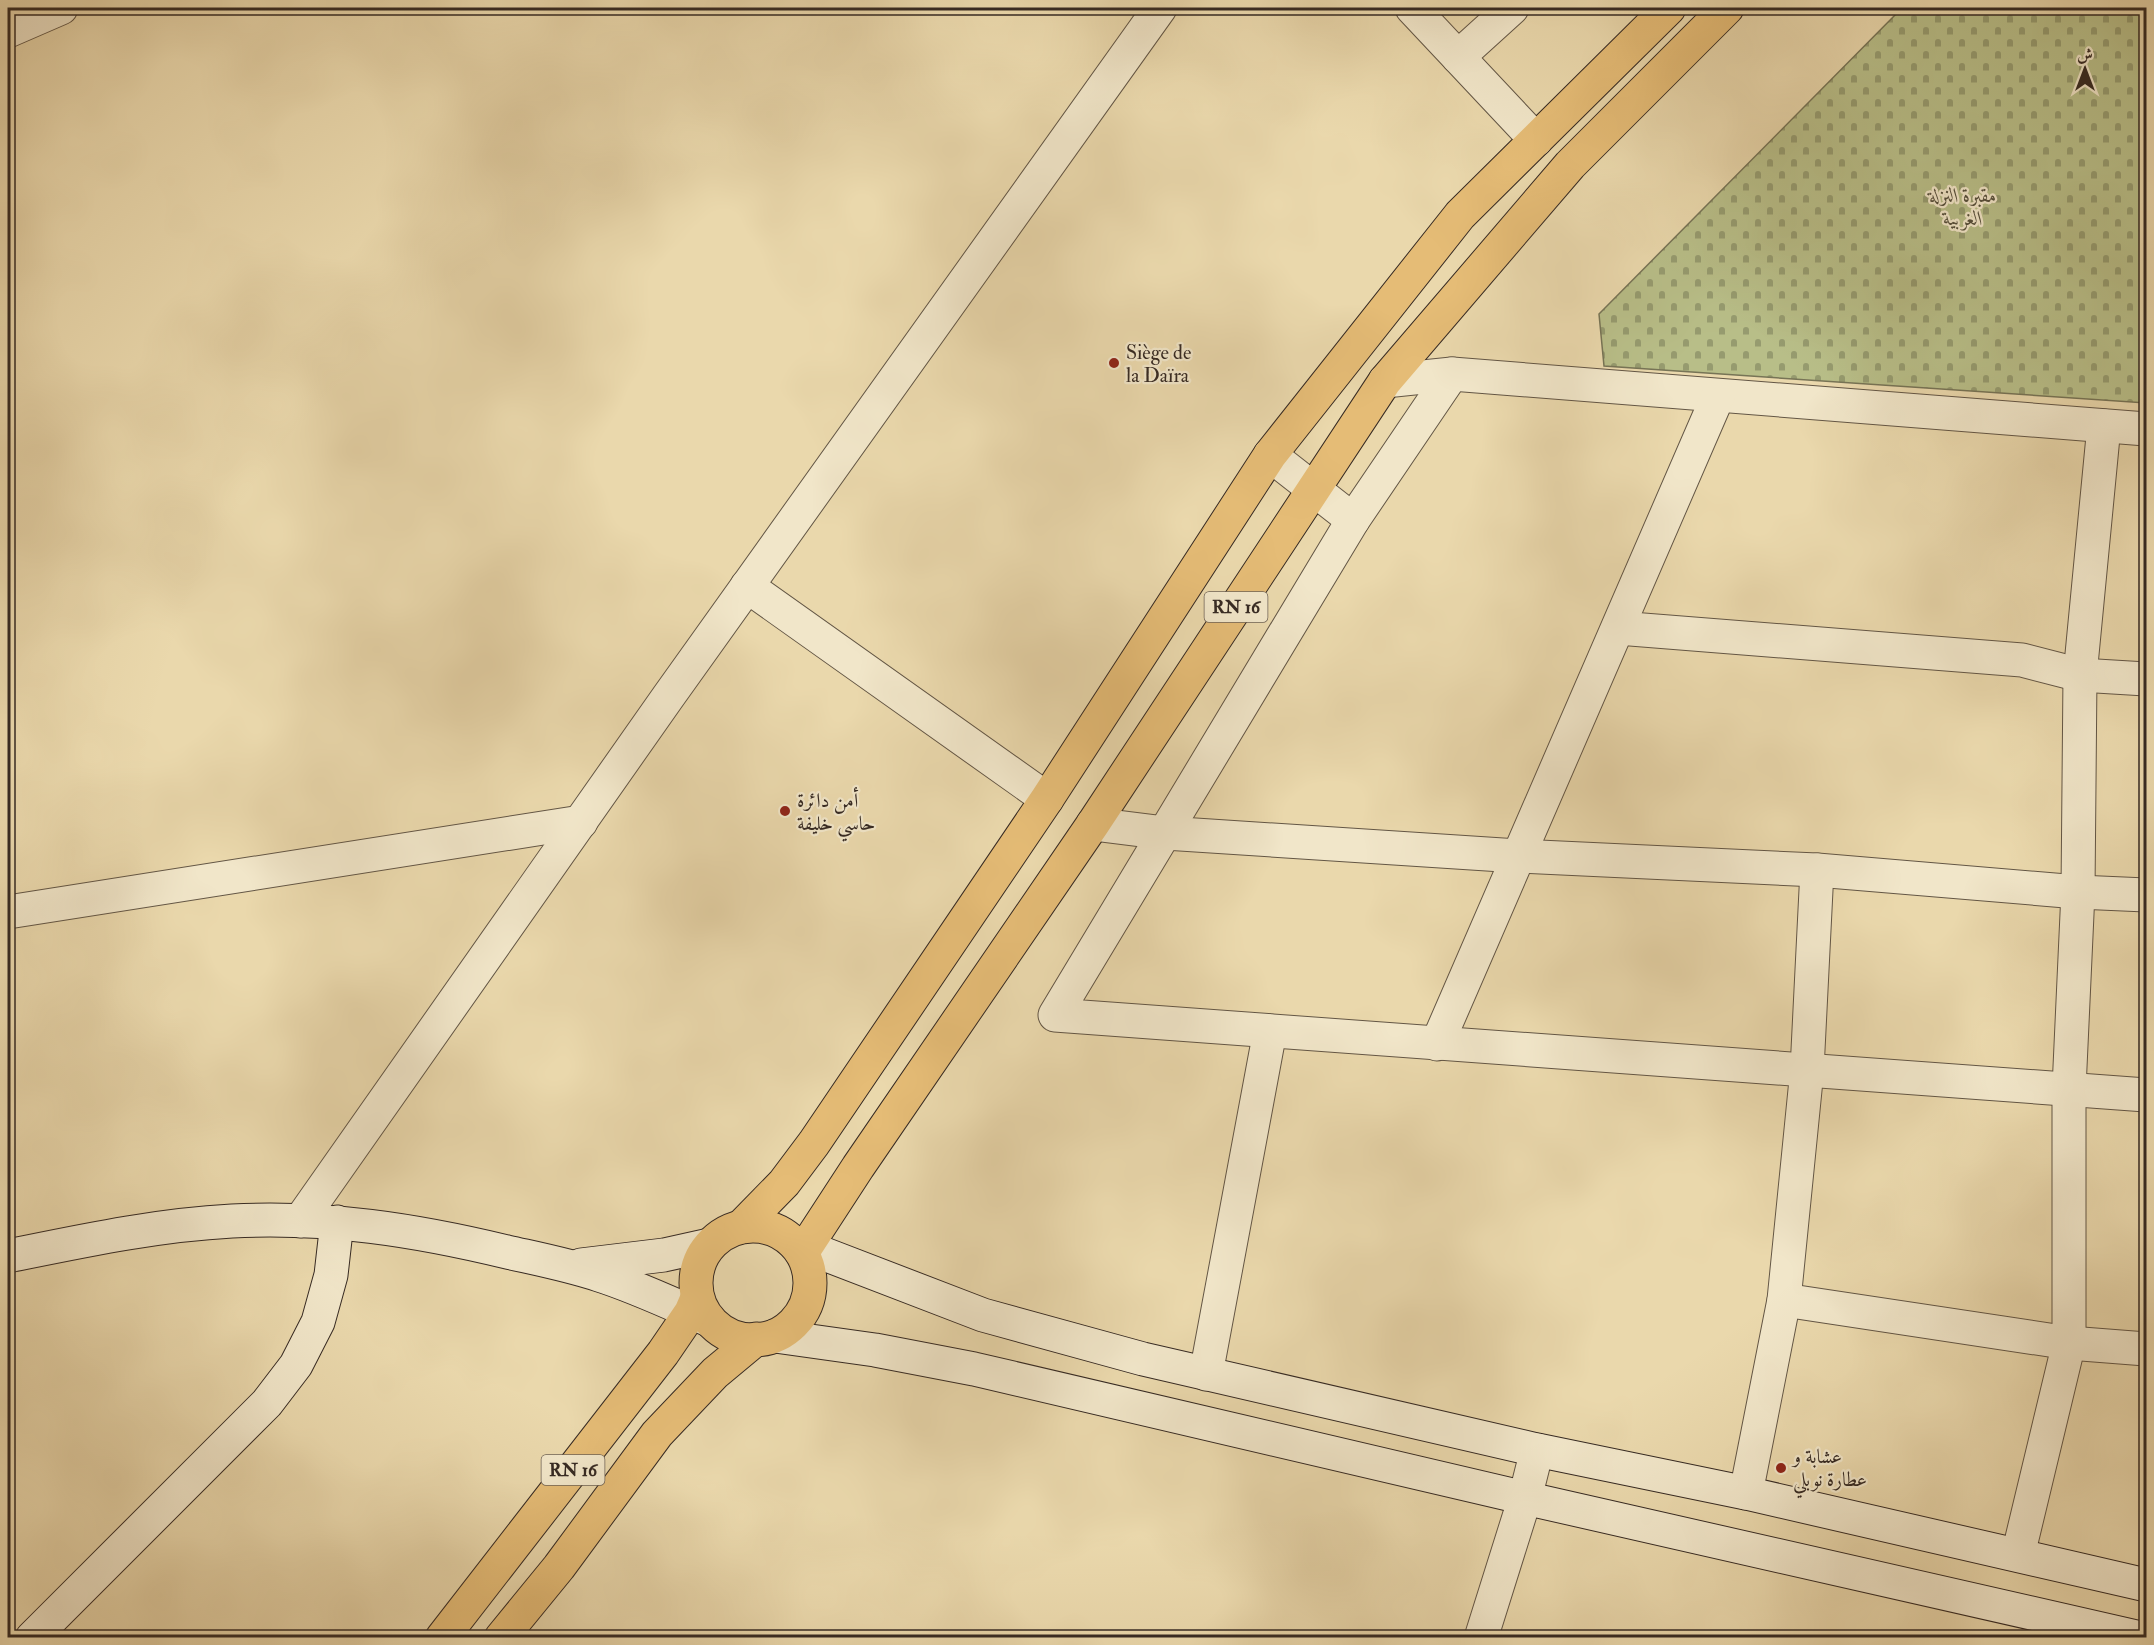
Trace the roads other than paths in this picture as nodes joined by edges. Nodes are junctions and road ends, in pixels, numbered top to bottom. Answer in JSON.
{"nodes":[{"id":1,"x":61,"y":8,"type":"edge"},
{"id":2,"x":1160,"y":8,"type":"edge"},
{"id":3,"x":1412,"y":8,"type":"edge"},
{"id":4,"x":1512,"y":8,"type":"edge"},
{"id":5,"x":1669,"y":8,"type":"edge"},
{"id":6,"x":1727,"y":8,"type":"edge"},
{"id":7,"x":8,"y":31,"type":"edge"},
{"id":8,"x":1458,"y":57,"type":"junction"},
{"id":9,"x":1536,"y":140,"type":"junction"},
{"id":10,"x":1452,"y":374,"type":"junction"},
{"id":11,"x":1385,"y":381,"type":"junction"},
{"id":12,"x":1718,"y":396,"type":"junction"},
{"id":13,"x":2104,"y":426,"type":"junction"},
{"id":14,"x":2146,"y":429,"type":"edge"},
{"id":15,"x":1270,"y":455,"type":"junction"},
{"id":16,"x":1314,"y":489,"type":"junction"},
{"id":17,"x":1353,"y":520,"type":"junction"},
{"id":18,"x":747,"y":586,"type":"junction"},
{"id":19,"x":1618,"y":628,"type":"junction"},
{"id":20,"x":2080,"y":675,"type":"junction"},
{"id":21,"x":2146,"y":679,"type":"edge"},
{"id":22,"x":1047,"y":799,"type":"junction"},
{"id":23,"x":581,"y":822,"type":"junction"},
{"id":24,"x":1093,"y":824,"type":"junction"},
{"id":25,"x":1165,"y":833,"type":"junction"},
{"id":26,"x":1518,"y":856,"type":"junction"},
{"id":27,"x":1817,"y":870,"type":"junction"},
{"id":28,"x":2078,"y":892,"type":"junction"},
{"id":29,"x":2146,"y":895,"type":"edge"},
{"id":30,"x":8,"y":912,"type":"edge"},
{"id":31,"x":1270,"y":1031,"type":"junction"},
{"id":32,"x":1437,"y":1044,"type":"junction"},
{"id":33,"x":1807,"y":1070,"type":"junction"},
{"id":34,"x":2069,"y":1089,"type":"junction"},
{"id":35,"x":2146,"y":1095,"type":"edge"},
{"id":36,"x":300,"y":1221,"type":"junction"},
{"id":37,"x":336,"y":1222,"type":"junction"},
{"id":38,"x":741,"y":1227,"type":"junction"},
{"id":39,"x":709,"y":1245,"type":"junction"},
{"id":40,"x":801,"y":1247,"type":"junction"},
{"id":41,"x":8,"y":1256,"type":"edge"},
{"id":42,"x":570,"y":1266,"type":"junction"},
{"id":43,"x":1784,"y":1300,"type":"junction"},
{"id":44,"x":699,"y":1310,"type":"junction"},
{"id":45,"x":765,"y":1337,"type":"junction"},
{"id":46,"x":2069,"y":1343,"type":"junction"},
{"id":47,"x":2146,"y":1349,"type":"edge"},
{"id":48,"x":1206,"y":1374,"type":"junction"},
{"id":49,"x":1354,"y":1408,"type":"junction"},
{"id":50,"x":1537,"y":1450,"type":"junction"},
{"id":51,"x":1341,"y":1455,"type":"junction"},
{"id":52,"x":1746,"y":1493,"type":"junction"},
{"id":53,"x":1525,"y":1498,"type":"junction"},
{"id":54,"x":2018,"y":1556,"type":"junction"},
{"id":55,"x":2146,"y":1585,"type":"edge"},
{"id":56,"x":32,"y":1638,"type":"edge"},
{"id":57,"x":442,"y":1638,"type":"edge"},
{"id":58,"x":501,"y":1638,"type":"edge"},
{"id":59,"x":1481,"y":1638,"type":"edge"},
{"id":60,"x":2141,"y":1638,"type":"edge"}],
"edges":[{"from":1,"to":7,"type":"street"},
{"from":2,"to":18,"type":"street"},
{"from":3,"to":8,"type":"street"},
{"from":4,"to":8,"type":"street"},
{"from":5,"to":9,"type":"main road","number":"RN 16"},
{"from":6,"to":11,"type":"main road","number":"RN 16"},
{"from":8,"to":9,"type":"street"},
{"from":9,"to":15,"type":"main road","number":"RN 16"},
{"from":10,"to":11,"type":"street"},
{"from":10,"to":12,"type":"street"},
{"from":10,"to":17,"type":"street"},
{"from":11,"to":16,"type":"main road","number":"RN 16"},
{"from":12,"to":13,"type":"street"},
{"from":12,"to":19,"type":"street"},
{"from":13,"to":14,"type":"street"},
{"from":13,"to":20,"type":"street"},
{"from":15,"to":16,"type":"street"},
{"from":15,"to":22,"type":"main road","number":"RN 16"},
{"from":16,"to":17,"type":"street"},
{"from":16,"to":24,"type":"main road","number":"RN 16"},
{"from":17,"to":25,"type":"street"},
{"from":18,"to":22,"type":"street"},
{"from":18,"to":23,"type":"street"},
{"from":19,"to":20,"type":"street"},
{"from":19,"to":26,"type":"street"},
{"from":20,"to":21,"type":"street"},
{"from":20,"to":28,"type":"street"},
{"from":22,"to":38,"type":"main road","number":"RN 16"},
{"from":23,"to":30,"type":"street"},
{"from":23,"to":36,"type":"street"},
{"from":24,"to":25,"type":"street"},
{"from":24,"to":40,"type":"main road","number":"RN 16"},
{"from":25,"to":26,"type":"street"},
{"from":25,"to":31,"type":"street"},
{"from":26,"to":27,"type":"street"},
{"from":26,"to":32,"type":"street"},
{"from":27,"to":28,"type":"street"},
{"from":27,"to":33,"type":"street"},
{"from":28,"to":29,"type":"street"},
{"from":28,"to":34,"type":"street"},
{"from":31,"to":32,"type":"street"},
{"from":31,"to":48,"type":"street"},
{"from":32,"to":33,"type":"street"},
{"from":33,"to":34,"type":"street"},
{"from":33,"to":43,"type":"street"},
{"from":34,"to":35,"type":"street"},
{"from":34,"to":46,"type":"street"},
{"from":36,"to":37,"type":"street"},
{"from":36,"to":41,"type":"street"},
{"from":37,"to":42,"type":"street"},
{"from":37,"to":56,"type":"street"},
{"from":38,"to":39,"type":"main road"},
{"from":38,"to":40,"type":"main road"},
{"from":39,"to":42,"type":"street"},
{"from":39,"to":44,"type":"main road"},
{"from":40,"to":45,"type":"main road"},
{"from":40,"to":48,"type":"street"},
{"from":42,"to":44,"type":"street"},
{"from":43,"to":46,"type":"street"},
{"from":43,"to":52,"type":"street"},
{"from":44,"to":45,"type":"main road"},
{"from":44,"to":57,"type":"main road","number":"RN 16"},
{"from":45,"to":51,"type":"street"},
{"from":45,"to":58,"type":"main road","number":"RN 16"},
{"from":46,"to":47,"type":"street"},
{"from":46,"to":54,"type":"street"},
{"from":48,"to":49,"type":"street"},
{"from":49,"to":50,"type":"street"},
{"from":49,"to":51,"type":"street"},
{"from":50,"to":52,"type":"street"},
{"from":50,"to":53,"type":"street"},
{"from":51,"to":53,"type":"street"},
{"from":52,"to":54,"type":"street"},
{"from":53,"to":59,"type":"street"},
{"from":53,"to":60,"type":"street"},
{"from":54,"to":55,"type":"street"}]}
